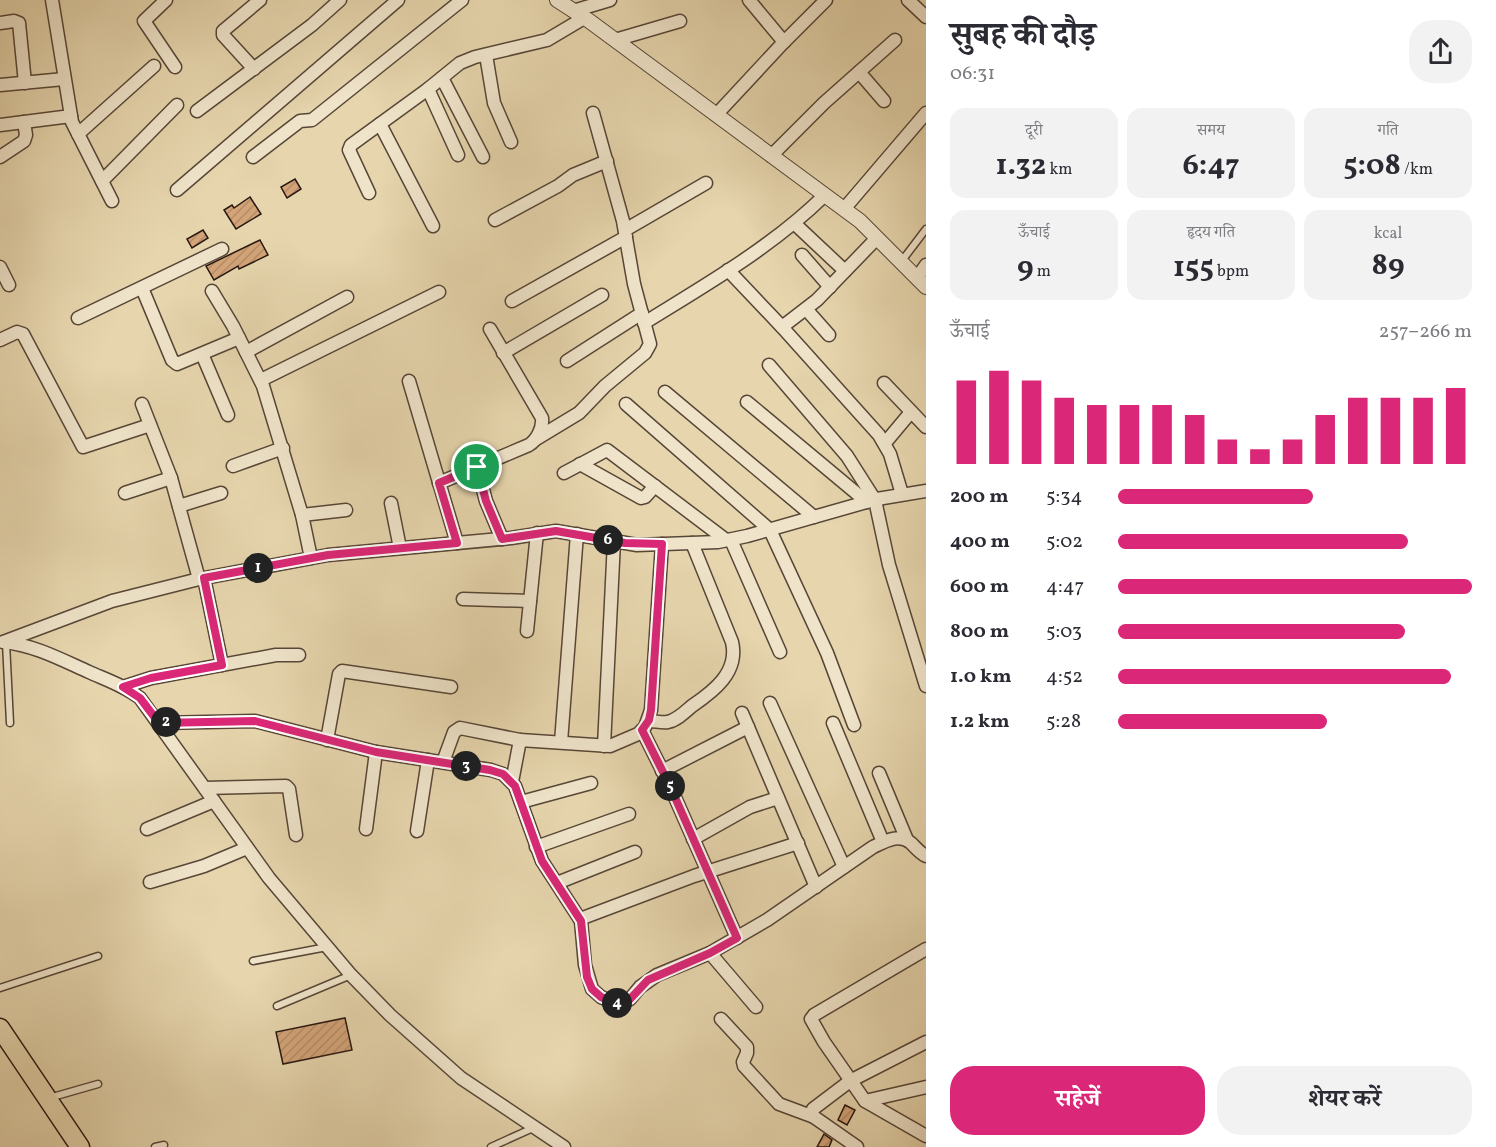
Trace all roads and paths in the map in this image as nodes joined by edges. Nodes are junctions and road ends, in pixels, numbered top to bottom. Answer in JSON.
{"nodes":[{"id":1,"x":52,"y":0,"type":"edge"},
{"id":2,"x":166,"y":0,"type":"edge"},
{"id":3,"x":260,"y":0,"type":"edge"},
{"id":4,"x":340,"y":0,"type":"edge"},
{"id":5,"x":398,"y":0,"type":"edge"},
{"id":6,"x":462,"y":0,"type":"edge"},
{"id":7,"x":557,"y":0,"type":"edge"},
{"id":8,"x":610,"y":0,"type":"edge"},
{"id":9,"x":749,"y":0,"type":"edge"},
{"id":10,"x":826,"y":0,"type":"edge"},
{"id":11,"x":908,"y":0,"type":"edge"},
{"id":12,"x":578,"y":14,"type":"junction"},
{"id":13,"x":926,"y":17,"type":"edge"},
{"id":14,"x":680,"y":21,"type":"dead end"},
{"id":15,"x":0,"y":23,"type":"edge"},
{"id":16,"x":615,"y":40,"type":"junction"},
{"id":17,"x":895,"y":40,"type":"dead end"},
{"id":18,"x":784,"y":42,"type":"junction"},
{"id":19,"x":486,"y":55,"type":"junction"},
{"id":20,"x":154,"y":66,"type":"dead end"},
{"id":21,"x":175,"y":68,"type":"dead end"},
{"id":22,"x":254,"y":69,"type":"junction"},
{"id":23,"x":859,"y":72,"type":"junction"},
{"id":24,"x":442,"y":78,"type":"junction"},
{"id":25,"x":64,"y":79,"type":"junction"},
{"id":26,"x":25,"y":83,"type":"junction"},
{"id":27,"x":0,"y":85,"type":"edge"},
{"id":28,"x":428,"y":89,"type":"junction"},
{"id":29,"x":884,"y":101,"type":"dead end"},
{"id":30,"x":177,"y":105,"type":"dead end"},
{"id":31,"x":197,"y":111,"type":"dead end"},
{"id":32,"x":593,"y":113,"type":"dead end"},
{"id":33,"x":926,"y":113,"type":"edge"},
{"id":34,"x":716,"y":115,"type":"junction"},
{"id":35,"x":71,"y":116,"type":"junction"},
{"id":36,"x":24,"y":122,"type":"junction"},
{"id":37,"x":380,"y":124,"type":"junction"},
{"id":38,"x":0,"y":125,"type":"edge"},
{"id":39,"x":78,"y":134,"type":"junction"},
{"id":40,"x":511,"y":142,"type":"dead end"},
{"id":41,"x":458,"y":155,"type":"dead end"},
{"id":42,"x":771,"y":156,"type":"junction"},
{"id":43,"x":0,"y":157,"type":"edge"},
{"id":44,"x":253,"y":157,"type":"dead end"},
{"id":45,"x":483,"y":157,"type":"dead end"},
{"id":46,"x":607,"y":162,"type":"junction"},
{"id":47,"x":102,"y":181,"type":"junction"},
{"id":48,"x":706,"y":183,"type":"dead end"},
{"id":49,"x":177,"y":190,"type":"dead end"},
{"id":50,"x":369,"y":192,"type":"dead end"},
{"id":51,"x":825,"y":195,"type":"junction"},
{"id":52,"x":112,"y":201,"type":"dead end"},
{"id":53,"x":844,"y":209,"type":"junction"},
{"id":54,"x":495,"y":219,"type":"dead end"},
{"id":55,"x":795,"y":224,"type":"junction"},
{"id":56,"x":433,"y":226,"type":"dead end"},
{"id":57,"x":926,"y":229,"type":"edge"},
{"id":58,"x":626,"y":233,"type":"junction"},
{"id":59,"x":877,"y":238,"type":"junction"},
{"id":60,"x":222,"y":249,"type":"dead end"},
{"id":61,"x":802,"y":255,"type":"dead end"},
{"id":62,"x":901,"y":262,"type":"junction"},
{"id":63,"x":926,"y":265,"type":"edge"},
{"id":64,"x":728,"y":270,"type":"junction"},
{"id":65,"x":1,"y":271,"type":"edge"},
{"id":66,"x":845,"y":271,"type":"junction"},
{"id":67,"x":922,"y":283,"type":"edge"},
{"id":68,"x":9,"y":285,"type":"dead end"},
{"id":69,"x":830,"y":287,"type":"junction"},
{"id":70,"x":142,"y":288,"type":"junction"},
{"id":71,"x":212,"y":291,"type":"dead end"},
{"id":72,"x":439,"y":292,"type":"dead end"},
{"id":73,"x":602,"y":295,"type":"dead end"},
{"id":74,"x":347,"y":297,"type":"dead end"},
{"id":75,"x":512,"y":302,"type":"dead end"},
{"id":76,"x":806,"y":309,"type":"junction"},
{"id":77,"x":78,"y":318,"type":"dead end"},
{"id":78,"x":643,"y":318,"type":"junction"},
{"id":79,"x":782,"y":327,"type":"junction"},
{"id":80,"x":490,"y":329,"type":"dead end"},
{"id":81,"x":829,"y":335,"type":"dead end"},
{"id":82,"x":239,"y":338,"type":"junction"},
{"id":83,"x":0,"y":340,"type":"edge"},
{"id":84,"x":246,"y":352,"type":"junction"},
{"id":85,"x":503,"y":353,"type":"junction"},
{"id":86,"x":202,"y":354,"type":"junction"},
{"id":87,"x":567,"y":361,"type":"dead end"},
{"id":88,"x":769,"y":365,"type":"dead end"},
{"id":89,"x":261,"y":381,"type":"junction"},
{"id":90,"x":409,"y":381,"type":"dead end"},
{"id":91,"x":884,"y":383,"type":"dead end"},
{"id":92,"x":666,"y":392,"type":"dead end"},
{"id":93,"x":747,"y":402,"type":"dead end"},
{"id":94,"x":142,"y":404,"type":"dead end"},
{"id":95,"x":626,"y":404,"type":"dead end"},
{"id":96,"x":911,"y":412,"type":"junction"},
{"id":97,"x":228,"y":415,"type":"dead end"},
{"id":98,"x":150,"y":425,"type":"junction"},
{"id":99,"x":926,"y":427,"type":"edge"},
{"id":100,"x":536,"y":439,"type":"junction"},
{"id":101,"x":885,"y":443,"type":"junction"},
{"id":102,"x":283,"y":448,"type":"junction"},
{"id":103,"x":580,"y":464,"type":"junction"},
{"id":104,"x":233,"y":466,"type":"dead end"},
{"id":105,"x":477,"y":467,"type":"junction"},
{"id":106,"x":564,"y":473,"type":"dead end"},
{"id":107,"x":171,"y":478,"type":"junction"},
{"id":108,"x":439,"y":483,"type":"junction"},
{"id":109,"x":655,"y":486,"type":"junction"},
{"id":110,"x":926,"y":490,"type":"edge"},
{"id":111,"x":125,"y":493,"type":"dead end"},
{"id":112,"x":221,"y":493,"type":"dead end"},
{"id":113,"x":902,"y":494,"type":"junction"},
{"id":114,"x":871,"y":501,"type":"junction"},
{"id":115,"x":391,"y":503,"type":"dead end"},
{"id":116,"x":178,"y":506,"type":"junction"},
{"id":117,"x":346,"y":510,"type":"dead end"},
{"id":118,"x":302,"y":515,"type":"junction"},
{"id":119,"x":814,"y":517,"type":"junction"},
{"id":120,"x":770,"y":530,"type":"junction"},
{"id":121,"x":537,"y":533,"type":"junction"},
{"id":122,"x":577,"y":534,"type":"junction"},
{"id":123,"x":502,"y":539,"type":"junction"},
{"id":124,"x":728,"y":540,"type":"junction"},
{"id":125,"x":614,"y":541,"type":"junction"},
{"id":126,"x":457,"y":543,"type":"junction"},
{"id":127,"x":692,"y":543,"type":"junction"},
{"id":128,"x":662,"y":544,"type":"junction"},
{"id":129,"x":400,"y":548,"type":"junction"},
{"id":130,"x":311,"y":558,"type":"junction"},
{"id":131,"x":201,"y":578,"type":"junction"},
{"id":132,"x":463,"y":599,"type":"dead end"},
{"id":133,"x":530,"y":601,"type":"junction"},
{"id":134,"x":527,"y":631,"type":"dead end"},
{"id":135,"x":3,"y":642,"type":"edge"},
{"id":136,"x":780,"y":652,"type":"dead end"},
{"id":137,"x":299,"y":655,"type":"dead end"},
{"id":138,"x":222,"y":665,"type":"junction"},
{"id":139,"x":926,"y":686,"type":"edge"},
{"id":140,"x":123,"y":687,"type":"junction"},
{"id":141,"x":451,"y":687,"type":"dead end"},
{"id":142,"x":770,"y":703,"type":"dead end"},
{"id":143,"x":742,"y":713,"type":"dead end"},
{"id":144,"x":10,"y":723,"type":"dead end"},
{"id":145,"x":159,"y":723,"type":"junction"},
{"id":146,"x":833,"y":723,"type":"dead end"},
{"id":147,"x":645,"y":725,"type":"junction"},
{"id":148,"x":854,"y":725,"type":"dead end"},
{"id":149,"x":748,"y":727,"type":"junction"},
{"id":150,"x":327,"y":740,"type":"junction"},
{"id":151,"x":520,"y":740,"type":"junction"},
{"id":152,"x":561,"y":742,"type":"junction"},
{"id":153,"x":604,"y":746,"type":"junction"},
{"id":154,"x":376,"y":752,"type":"junction"},
{"id":155,"x":429,"y":760,"type":"junction"},
{"id":156,"x":442,"y":762,"type":"junction"},
{"id":157,"x":662,"y":771,"type":"junction"},
{"id":158,"x":879,"y":773,"type":"dead end"},
{"id":159,"x":512,"y":782,"type":"junction"},
{"id":160,"x":591,"y":783,"type":"dead end"},
{"id":161,"x":205,"y":788,"type":"junction"},
{"id":162,"x":778,"y":798,"type":"junction"},
{"id":163,"x":214,"y":801,"type":"junction"},
{"id":164,"x":520,"y":802,"type":"junction"},
{"id":165,"x":629,"y":814,"type":"dead end"},
{"id":166,"x":147,"y":829,"type":"dead end"},
{"id":167,"x":366,"y":829,"type":"dead end"},
{"id":168,"x":417,"y":831,"type":"dead end"},
{"id":169,"x":296,"y":835,"type":"dead end"},
{"id":170,"x":693,"y":839,"type":"junction"},
{"id":171,"x":907,"y":840,"type":"junction"},
{"id":172,"x":884,"y":842,"type":"junction"},
{"id":173,"x":798,"y":843,"type":"junction"},
{"id":174,"x":536,"y":847,"type":"junction"},
{"id":175,"x":247,"y":848,"type":"junction"},
{"id":176,"x":635,"y":852,"type":"dead end"},
{"id":177,"x":922,"y":854,"type":"edge"},
{"id":178,"x":844,"y":867,"type":"junction"},
{"id":179,"x":926,"y":869,"type":"edge"},
{"id":180,"x":707,"y":872,"type":"junction"},
{"id":181,"x":150,"y":882,"type":"dead end"},
{"id":182,"x":557,"y":883,"type":"junction"},
{"id":183,"x":816,"y":887,"type":"junction"},
{"id":184,"x":580,"y":919,"type":"junction"},
{"id":185,"x":737,"y":938,"type":"junction"},
{"id":186,"x":327,"y":947,"type":"junction"},
{"id":187,"x":926,"y":949,"type":"edge"},
{"id":188,"x":710,"y":953,"type":"junction"},
{"id":189,"x":98,"y":956,"type":"dead end"},
{"id":190,"x":253,"y":961,"type":"dead end"},
{"id":191,"x":351,"y":975,"type":"junction"},
{"id":192,"x":0,"y":988,"type":"edge"},
{"id":193,"x":277,"y":1006,"type":"dead end"},
{"id":194,"x":756,"y":1007,"type":"dead end"},
{"id":195,"x":721,"y":1019,"type":"dead end"},
{"id":196,"x":0,"y":1028,"type":"edge"},
{"id":197,"x":926,"y":1042,"type":"edge"},
{"id":198,"x":850,"y":1081,"type":"junction"},
{"id":199,"x":98,"y":1084,"type":"dead end"},
{"id":200,"x":926,"y":1087,"type":"edge"},
{"id":201,"x":47,"y":1098,"type":"junction"},
{"id":202,"x":865,"y":1101,"type":"junction"},
{"id":203,"x":814,"y":1117,"type":"junction"},
{"id":204,"x":533,"y":1128,"type":"junction"},
{"id":205,"x":926,"y":1136,"type":"edge"},
{"id":206,"x":164,"y":1145,"type":"dead end"},
{"id":207,"x":80,"y":1147,"type":"edge"},
{"id":208,"x":155,"y":1147,"type":"edge"},
{"id":209,"x":491,"y":1147,"type":"edge"},
{"id":210,"x":564,"y":1147,"type":"edge"},
{"id":211,"x":857,"y":1147,"type":"edge"}],
"edges":[{"from":1,"to":25,"type":"street"},
{"from":2,"to":21,"type":"street"},
{"from":3,"to":22,"type":"street"},
{"from":4,"to":22,"type":"street"},
{"from":5,"to":49,"type":"street"},
{"from":6,"to":44,"type":"street"},
{"from":7,"to":12,"type":"street"},
{"from":8,"to":12,"type":"street"},
{"from":9,"to":18,"type":"street"},
{"from":10,"to":18,"type":"street"},
{"from":11,"to":13,"type":"street"},
{"from":12,"to":16,"type":"street"},
{"from":12,"to":19,"type":"street"},
{"from":14,"to":16,"type":"street"},
{"from":15,"to":26,"type":"street"},
{"from":16,"to":34,"type":"street"},
{"from":17,"to":23,"type":"street"},
{"from":18,"to":34,"type":"street"},
{"from":19,"to":24,"type":"street"},
{"from":19,"to":40,"type":"street"},
{"from":20,"to":39,"type":"street"},
{"from":22,"to":31,"type":"street"},
{"from":23,"to":29,"type":"street"},
{"from":23,"to":42,"type":"street"},
{"from":24,"to":28,"type":"street"},
{"from":24,"to":45,"type":"street"},
{"from":25,"to":26,"type":"street"},
{"from":25,"to":35,"type":"street"},
{"from":26,"to":27,"type":"street"},
{"from":28,"to":37,"type":"street"},
{"from":28,"to":41,"type":"street"},
{"from":30,"to":47,"type":"street"},
{"from":32,"to":46,"type":"street"},
{"from":33,"to":53,"type":"street"},
{"from":34,"to":42,"type":"street"},
{"from":35,"to":36,"type":"street"},
{"from":35,"to":39,"type":"street"},
{"from":36,"to":38,"type":"street"},
{"from":36,"to":43,"type":"street"},
{"from":37,"to":50,"type":"street"},
{"from":37,"to":56,"type":"street"},
{"from":39,"to":47,"type":"street"},
{"from":42,"to":51,"type":"street"},
{"from":46,"to":54,"type":"street"},
{"from":46,"to":58,"type":"street"},
{"from":47,"to":52,"type":"street"},
{"from":48,"to":58,"type":"street"},
{"from":51,"to":53,"type":"street"},
{"from":51,"to":55,"type":"street"},
{"from":53,"to":59,"type":"street"},
{"from":55,"to":64,"type":"street"},
{"from":55,"to":66,"type":"street"},
{"from":57,"to":62,"type":"lane"},
{"from":58,"to":75,"type":"street"},
{"from":58,"to":78,"type":"street"},
{"from":59,"to":62,"type":"street"},
{"from":59,"to":66,"type":"street"},
{"from":60,"to":70,"type":"street"},
{"from":61,"to":69,"type":"street"},
{"from":62,"to":67,"type":"street"},
{"from":63,"to":67,"type":"street"},
{"from":64,"to":78,"type":"street"},
{"from":64,"to":79,"type":"street"},
{"from":65,"to":68,"type":"street"},
{"from":66,"to":69,"type":"street"},
{"from":69,"to":76,"type":"street"},
{"from":70,"to":77,"type":"street"},
{"from":70,"to":86,"type":"street"},
{"from":71,"to":82,"type":"street"},
{"from":72,"to":89,"type":"street"},
{"from":73,"to":85,"type":"street"},
{"from":74,"to":84,"type":"street"},
{"from":76,"to":79,"type":"street"},
{"from":76,"to":81,"type":"street"},
{"from":78,"to":87,"type":"street"},
{"from":78,"to":100,"type":"street"},
{"from":79,"to":101,"type":"street"},
{"from":80,"to":85,"type":"street"},
{"from":82,"to":84,"type":"street"},
{"from":82,"to":86,"type":"street"},
{"from":83,"to":98,"type":"street"},
{"from":84,"to":89,"type":"street"},
{"from":85,"to":100,"type":"street"},
{"from":86,"to":97,"type":"street"},
{"from":88,"to":114,"type":"street"},
{"from":89,"to":102,"type":"street"},
{"from":90,"to":108,"type":"street"},
{"from":91,"to":96,"type":"street"},
{"from":92,"to":119,"type":"street"},
{"from":93,"to":114,"type":"street"},
{"from":94,"to":98,"type":"street"},
{"from":95,"to":120,"type":"street"},
{"from":96,"to":99,"type":"street"},
{"from":96,"to":101,"type":"street"},
{"from":98,"to":107,"type":"street"},
{"from":100,"to":105,"type":"street"},
{"from":101,"to":113,"type":"street"},
{"from":102,"to":104,"type":"street"},
{"from":102,"to":118,"type":"street"},
{"from":103,"to":106,"type":"street"},
{"from":103,"to":109,"type":"street"},
{"from":103,"to":109,"type":"street"},
{"from":105,"to":108,"type":"street"},
{"from":105,"to":123,"type":"street"},
{"from":107,"to":111,"type":"street"},
{"from":107,"to":116,"type":"street"},
{"from":108,"to":126,"type":"street"},
{"from":109,"to":124,"type":"street"},
{"from":110,"to":113,"type":"street"},
{"from":112,"to":116,"type":"street"},
{"from":113,"to":114,"type":"street"},
{"from":114,"to":119,"type":"street"},
{"from":114,"to":139,"type":"street"},
{"from":115,"to":129,"type":"street"},
{"from":116,"to":131,"type":"street"},
{"from":117,"to":118,"type":"street"},
{"from":118,"to":130,"type":"street"},
{"from":119,"to":120,"type":"street"},
{"from":120,"to":124,"type":"street"},
{"from":120,"to":148,"type":"street"},
{"from":121,"to":122,"type":"street"},
{"from":121,"to":123,"type":"street"},
{"from":121,"to":133,"type":"street"},
{"from":122,"to":125,"type":"street"},
{"from":122,"to":152,"type":"street"},
{"from":123,"to":126,"type":"street"},
{"from":124,"to":127,"type":"street"},
{"from":124,"to":136,"type":"street"},
{"from":125,"to":128,"type":"street"},
{"from":125,"to":153,"type":"street"},
{"from":126,"to":129,"type":"street"},
{"from":127,"to":128,"type":"street"},
{"from":127,"to":147,"type":"street"},
{"from":128,"to":147,"type":"street"},
{"from":129,"to":130,"type":"street"},
{"from":130,"to":131,"type":"street"},
{"from":131,"to":135,"type":"street"},
{"from":131,"to":138,"type":"street"},
{"from":132,"to":133,"type":"street"},
{"from":133,"to":134,"type":"street"},
{"from":135,"to":140,"type":"street"},
{"from":135,"to":144,"type":"lane"},
{"from":137,"to":138,"type":"street"},
{"from":138,"to":140,"type":"street"},
{"from":140,"to":145,"type":"street"},
{"from":141,"to":150,"type":"street"},
{"from":142,"to":178,"type":"street"},
{"from":143,"to":149,"type":"street"},
{"from":145,"to":150,"type":"street"},
{"from":145,"to":161,"type":"street"},
{"from":146,"to":172,"type":"street"},
{"from":147,"to":153,"type":"street"},
{"from":147,"to":157,"type":"street"},
{"from":149,"to":157,"type":"street"},
{"from":149,"to":162,"type":"street"},
{"from":150,"to":154,"type":"street"},
{"from":151,"to":152,"type":"street"},
{"from":151,"to":156,"type":"street"},
{"from":151,"to":159,"type":"street"},
{"from":152,"to":153,"type":"street"},
{"from":154,"to":155,"type":"street"},
{"from":154,"to":167,"type":"street"},
{"from":155,"to":156,"type":"street"},
{"from":155,"to":168,"type":"street"},
{"from":156,"to":159,"type":"street"},
{"from":157,"to":170,"type":"street"},
{"from":158,"to":171,"type":"street"},
{"from":159,"to":164,"type":"street"},
{"from":160,"to":164,"type":"street"},
{"from":161,"to":163,"type":"street"},
{"from":161,"to":169,"type":"street"},
{"from":162,"to":170,"type":"street"},
{"from":162,"to":173,"type":"street"},
{"from":163,"to":166,"type":"street"},
{"from":163,"to":175,"type":"street"},
{"from":164,"to":174,"type":"street"},
{"from":165,"to":174,"type":"street"},
{"from":170,"to":180,"type":"street"},
{"from":171,"to":172,"type":"street"},
{"from":171,"to":177,"type":"street"},
{"from":172,"to":178,"type":"street"},
{"from":173,"to":180,"type":"street"},
{"from":173,"to":183,"type":"street"},
{"from":174,"to":182,"type":"street"},
{"from":175,"to":181,"type":"street"},
{"from":175,"to":186,"type":"street"},
{"from":176,"to":182,"type":"street"},
{"from":177,"to":179,"type":"street"},
{"from":178,"to":183,"type":"street"},
{"from":180,"to":184,"type":"street"},
{"from":180,"to":185,"type":"street"},
{"from":182,"to":184,"type":"street"},
{"from":183,"to":185,"type":"street"},
{"from":184,"to":188,"type":"street"},
{"from":185,"to":188,"type":"street"},
{"from":186,"to":190,"type":"lane"},
{"from":186,"to":191,"type":"street"},
{"from":187,"to":198,"type":"street"},
{"from":188,"to":194,"type":"street"},
{"from":189,"to":192,"type":"lane"},
{"from":191,"to":193,"type":"lane"},
{"from":191,"to":204,"type":"street"},
{"from":195,"to":203,"type":"street"},
{"from":196,"to":201,"type":"main road"},
{"from":197,"to":198,"type":"street"},
{"from":198,"to":202,"type":"street"},
{"from":198,"to":203,"type":"street"},
{"from":199,"to":201,"type":"lane"},
{"from":200,"to":202,"type":"street"},
{"from":201,"to":207,"type":"main road"},
{"from":202,"to":205,"type":"street"},
{"from":203,"to":211,"type":"street"},
{"from":204,"to":209,"type":"lane"},
{"from":204,"to":210,"type":"street"},
{"from":206,"to":208,"type":"lane"}]}
